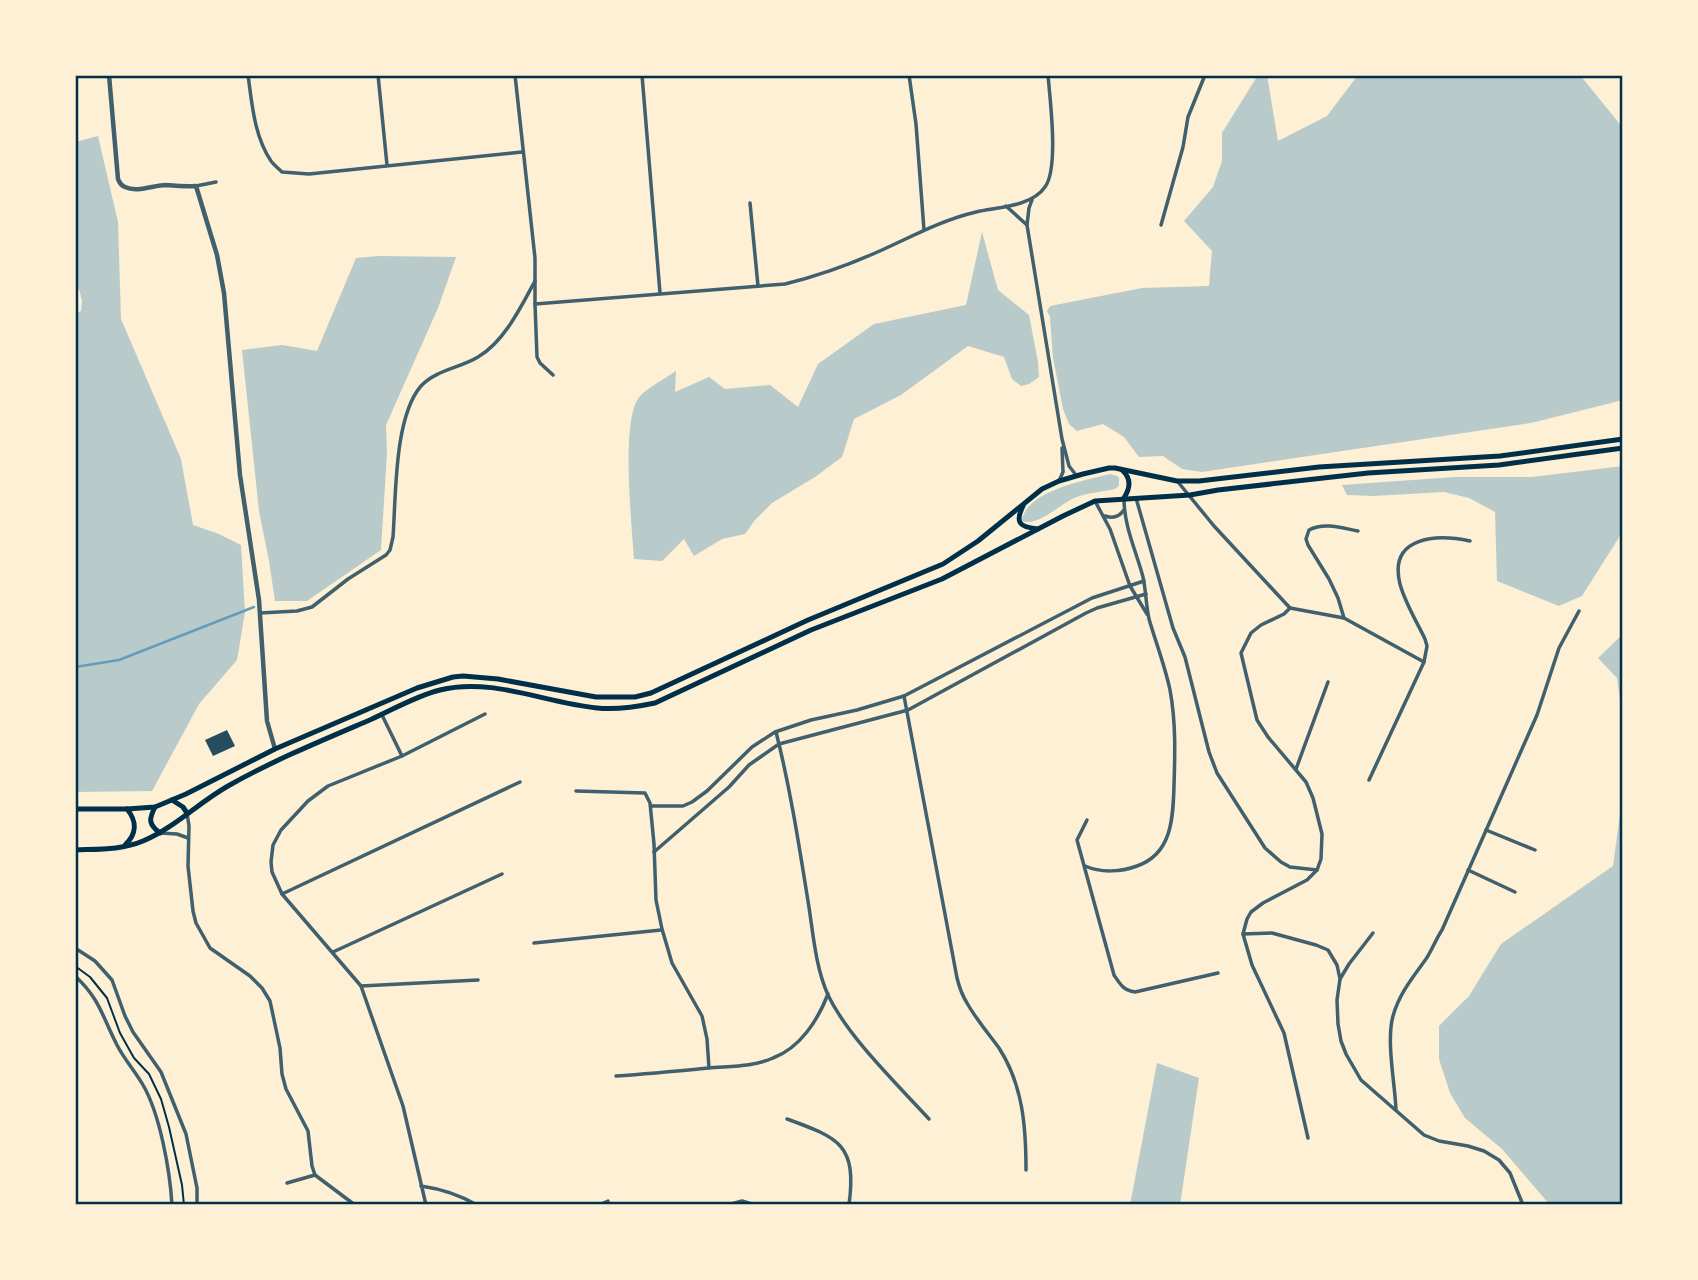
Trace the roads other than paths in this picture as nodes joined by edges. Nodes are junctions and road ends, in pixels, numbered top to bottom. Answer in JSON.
{"nodes":[{"id":1,"x":109,"y":75,"type":"edge"},
{"id":2,"x":248,"y":75,"type":"edge"},
{"id":3,"x":378,"y":75,"type":"edge"},
{"id":4,"x":515,"y":75,"type":"edge"},
{"id":5,"x":642,"y":75,"type":"edge"},
{"id":6,"x":909,"y":75,"type":"edge"},
{"id":7,"x":1048,"y":75,"type":"edge"},
{"id":8,"x":1205,"y":75,"type":"edge"},
{"id":9,"x":522,"y":152,"type":"junction"},
{"id":10,"x":387,"y":165,"type":"junction"},
{"id":11,"x":216,"y":182,"type":"dead end"},
{"id":12,"x":196,"y":186,"type":"junction"},
{"id":13,"x":1033,"y":199,"type":"junction"},
{"id":14,"x":750,"y":203,"type":"dead end"},
{"id":15,"x":1006,"y":206,"type":"junction"},
{"id":16,"x":1027,"y":225,"type":"junction"},
{"id":17,"x":1161,"y":225,"type":"dead end"},
{"id":18,"x":924,"y":230,"type":"junction"},
{"id":19,"x":535,"y":281,"type":"junction"},
{"id":20,"x":758,"y":286,"type":"junction"},
{"id":21,"x":660,"y":293,"type":"junction"},
{"id":22,"x":535,"y":304,"type":"junction"},
{"id":23,"x":553,"y":375,"type":"dead end"},
{"id":24,"x":1062,"y":439,"type":"junction"},
{"id":25,"x":1623,"y":439,"type":"edge"},
{"id":26,"x":1623,"y":448,"type":"edge"},
{"id":27,"x":1121,"y":469,"type":"junction"},
{"id":28,"x":1076,"y":476,"type":"junction"},
{"id":29,"x":1059,"y":481,"type":"junction"},
{"id":30,"x":1177,"y":481,"type":"junction"},
{"id":31,"x":1190,"y":495,"type":"junction"},
{"id":32,"x":1124,"y":498,"type":"junction"},
{"id":33,"x":1136,"y":498,"type":"junction"},
{"id":34,"x":1095,"y":501,"type":"junction"},
{"id":35,"x":1025,"y":503,"type":"junction"},
{"id":36,"x":1124,"y":510,"type":"junction"},
{"id":37,"x":1103,"y":515,"type":"junction"},
{"id":38,"x":1038,"y":529,"type":"junction"},
{"id":39,"x":1358,"y":531,"type":"dead end"},
{"id":40,"x":1470,"y":541,"type":"dead end"},
{"id":41,"x":1144,"y":581,"type":"junction"},
{"id":42,"x":1130,"y":586,"type":"junction"},
{"id":43,"x":1146,"y":594,"type":"junction"},
{"id":44,"x":1136,"y":597,"type":"junction"},
{"id":45,"x":1290,"y":608,"type":"junction"},
{"id":46,"x":1579,"y":611,"type":"dead end"},
{"id":47,"x":260,"y":612,"type":"junction"},
{"id":48,"x":1148,"y":615,"type":"junction"},
{"id":49,"x":1344,"y":618,"type":"junction"},
{"id":50,"x":1424,"y":662,"type":"junction"},
{"id":51,"x":1328,"y":682,"type":"dead end"},
{"id":52,"x":904,"y":696,"type":"junction"},
{"id":53,"x":908,"y":710,"type":"junction"},
{"id":54,"x":485,"y":714,"type":"dead end"},
{"id":55,"x":382,"y":715,"type":"junction"},
{"id":56,"x":775,"y":732,"type":"junction"},
{"id":57,"x":779,"y":744,"type":"junction"},
{"id":58,"x":275,"y":750,"type":"junction"},
{"id":59,"x":402,"y":756,"type":"junction"},
{"id":60,"x":1296,"y":769,"type":"junction"},
{"id":61,"x":1369,"y":780,"type":"dead end"},
{"id":62,"x":520,"y":782,"type":"dead end"},
{"id":63,"x":576,"y":791,"type":"dead end"},
{"id":64,"x":172,"y":800,"type":"junction"},
{"id":65,"x":651,"y":806,"type":"junction"},
{"id":66,"x":155,"y":807,"type":"junction"},
{"id":67,"x":75,"y":809,"type":"edge"},
{"id":68,"x":127,"y":809,"type":"junction"},
{"id":69,"x":187,"y":813,"type":"junction"},
{"id":70,"x":1087,"y":820,"type":"dead end"},
{"id":71,"x":1486,"y":830,"type":"junction"},
{"id":72,"x":160,"y":833,"type":"junction"},
{"id":73,"x":188,"y":838,"type":"junction"},
{"id":74,"x":122,"y":847,"type":"junction"},
{"id":75,"x":75,"y":849,"type":"edge"},
{"id":76,"x":1535,"y":850,"type":"dead end"},
{"id":77,"x":654,"y":852,"type":"junction"},
{"id":78,"x":1085,"y":866,"type":"junction"},
{"id":79,"x":1318,"y":870,"type":"junction"},
{"id":80,"x":1468,"y":870,"type":"junction"},
{"id":81,"x":502,"y":874,"type":"dead end"},
{"id":82,"x":1515,"y":892,"type":"dead end"},
{"id":83,"x":282,"y":894,"type":"junction"},
{"id":84,"x":662,"y":929,"type":"junction"},
{"id":85,"x":1373,"y":933,"type":"dead end"},
{"id":86,"x":1243,"y":934,"type":"junction"},
{"id":87,"x":534,"y":943,"type":"dead end"},
{"id":88,"x":75,"y":948,"type":"edge"},
{"id":89,"x":333,"y":952,"type":"junction"},
{"id":90,"x":1218,"y":973,"type":"dead end"},
{"id":91,"x":75,"y":976,"type":"edge"},
{"id":92,"x":1340,"y":979,"type":"junction"},
{"id":93,"x":478,"y":980,"type":"dead end"},
{"id":94,"x":360,"y":986,"type":"junction"},
{"id":95,"x":828,"y":994,"type":"junction"},
{"id":96,"x":709,"y":1068,"type":"junction"},
{"id":97,"x":616,"y":1076,"type":"dead end"},
{"id":98,"x":1396,"y":1110,"type":"junction"},
{"id":99,"x":787,"y":1119,"type":"dead end"},
{"id":100,"x":929,"y":1119,"type":"dead end"},
{"id":101,"x":1308,"y":1138,"type":"dead end"},
{"id":102,"x":1026,"y":1170,"type":"dead end"},
{"id":103,"x":315,"y":1175,"type":"junction"},
{"id":104,"x":287,"y":1183,"type":"dead end"},
{"id":105,"x":421,"y":1186,"type":"junction"},
{"id":106,"x":608,"y":1200,"type":"dead end"},
{"id":107,"x":172,"y":1205,"type":"edge"},
{"id":108,"x":197,"y":1205,"type":"edge"},
{"id":109,"x":355,"y":1205,"type":"edge"},
{"id":110,"x":426,"y":1205,"type":"edge"},
{"id":111,"x":477,"y":1205,"type":"edge"},
{"id":112,"x":599,"y":1205,"type":"edge"},
{"id":113,"x":729,"y":1205,"type":"edge"},
{"id":114,"x":755,"y":1205,"type":"edge"},
{"id":115,"x":849,"y":1205,"type":"edge"},
{"id":116,"x":1523,"y":1205,"type":"edge"}],
"edges":[{"from":1,"to":12,"type":"street"},
{"from":2,"to":10,"type":"street"},
{"from":3,"to":10,"type":"street"},
{"from":4,"to":9,"type":"street"},
{"from":5,"to":21,"type":"street"},
{"from":6,"to":18,"type":"street"},
{"from":7,"to":13,"type":"street"},
{"from":8,"to":17,"type":"street"},
{"from":9,"to":10,"type":"street"},
{"from":9,"to":19,"type":"street"},
{"from":11,"to":12,"type":"street"},
{"from":12,"to":47,"type":"street"},
{"from":13,"to":15,"type":"street"},
{"from":13,"to":16,"type":"street"},
{"from":14,"to":20,"type":"street"},
{"from":15,"to":16,"type":"street"},
{"from":15,"to":18,"type":"street"},
{"from":16,"to":24,"type":"street"},
{"from":18,"to":20,"type":"street"},
{"from":19,"to":22,"type":"street"},
{"from":19,"to":47,"type":"street"},
{"from":20,"to":21,"type":"street"},
{"from":21,"to":22,"type":"street"},
{"from":22,"to":23,"type":"street"},
{"from":24,"to":28,"type":"street"},
{"from":24,"to":29,"type":"street"},
{"from":25,"to":30,"type":"main road"},
{"from":26,"to":31,"type":"main road"},
{"from":27,"to":28,"type":"main road"},
{"from":27,"to":30,"type":"main road"},
{"from":27,"to":32,"type":"main road"},
{"from":28,"to":29,"type":"main road"},
{"from":29,"to":35,"type":"main road"},
{"from":30,"to":31,"type":"street"},
{"from":31,"to":33,"type":"main road"},
{"from":31,"to":45,"type":"street"},
{"from":32,"to":33,"type":"main road"},
{"from":32,"to":34,"type":"main road"},
{"from":32,"to":36,"type":"street"},
{"from":33,"to":79,"type":"street"},
{"from":34,"to":37,"type":"street"},
{"from":34,"to":38,"type":"main road"},
{"from":35,"to":38,"type":"main road"},
{"from":35,"to":58,"type":"main road"},
{"from":36,"to":37,"type":"street"},
{"from":36,"to":41,"type":"street"},
{"from":37,"to":42,"type":"street"},
{"from":38,"to":55,"type":"main road"},
{"from":39,"to":49,"type":"street"},
{"from":40,"to":50,"type":"street"},
{"from":41,"to":42,"type":"street"},
{"from":41,"to":43,"type":"street"},
{"from":42,"to":44,"type":"street"},
{"from":42,"to":52,"type":"street"},
{"from":43,"to":44,"type":"street"},
{"from":43,"to":48,"type":"street"},
{"from":44,"to":48,"type":"street"},
{"from":44,"to":53,"type":"street"},
{"from":45,"to":49,"type":"street"},
{"from":45,"to":60,"type":"street"},
{"from":46,"to":71,"type":"street"},
{"from":47,"to":58,"type":"street"},
{"from":48,"to":78,"type":"street"},
{"from":49,"to":50,"type":"street"},
{"from":50,"to":61,"type":"street"},
{"from":51,"to":60,"type":"street"},
{"from":52,"to":53,"type":"street"},
{"from":52,"to":56,"type":"street"},
{"from":53,"to":57,"type":"street"},
{"from":53,"to":102,"type":"street"},
{"from":54,"to":59,"type":"street"},
{"from":55,"to":59,"type":"street"},
{"from":55,"to":69,"type":"main road"},
{"from":56,"to":57,"type":"street"},
{"from":56,"to":65,"type":"street"},
{"from":57,"to":77,"type":"street"},
{"from":57,"to":95,"type":"street"},
{"from":58,"to":64,"type":"main road"},
{"from":59,"to":83,"type":"street"},
{"from":60,"to":79,"type":"street"},
{"from":62,"to":83,"type":"street"},
{"from":63,"to":65,"type":"street"},
{"from":64,"to":66,"type":"main road"},
{"from":64,"to":69,"type":"main road"},
{"from":65,"to":77,"type":"street"},
{"from":66,"to":68,"type":"main road"},
{"from":66,"to":72,"type":"main road"},
{"from":67,"to":68,"type":"main road"},
{"from":68,"to":74,"type":"main road"},
{"from":69,"to":72,"type":"main road"},
{"from":69,"to":73,"type":"street"},
{"from":70,"to":78,"type":"street"},
{"from":71,"to":76,"type":"street"},
{"from":71,"to":80,"type":"street"},
{"from":72,"to":73,"type":"street"},
{"from":72,"to":74,"type":"main road"},
{"from":73,"to":103,"type":"street"},
{"from":74,"to":75,"type":"main road"},
{"from":77,"to":84,"type":"street"},
{"from":78,"to":90,"type":"street"},
{"from":79,"to":86,"type":"street"},
{"from":80,"to":82,"type":"street"},
{"from":80,"to":98,"type":"street"},
{"from":81,"to":89,"type":"street"},
{"from":83,"to":89,"type":"street"},
{"from":84,"to":87,"type":"street"},
{"from":84,"to":96,"type":"street"},
{"from":85,"to":92,"type":"street"},
{"from":86,"to":92,"type":"street"},
{"from":86,"to":101,"type":"street"},
{"from":88,"to":108,"type":"street"},
{"from":89,"to":94,"type":"street"},
{"from":91,"to":107,"type":"street"},
{"from":92,"to":98,"type":"street"},
{"from":93,"to":94,"type":"street"},
{"from":94,"to":105,"type":"street"},
{"from":95,"to":96,"type":"street"},
{"from":95,"to":100,"type":"street"},
{"from":96,"to":97,"type":"street"},
{"from":98,"to":116,"type":"street"},
{"from":99,"to":115,"type":"street"},
{"from":103,"to":104,"type":"street"},
{"from":103,"to":109,"type":"street"},
{"from":105,"to":110,"type":"street"},
{"from":105,"to":111,"type":"street"},
{"from":106,"to":112,"type":"street"},
{"from":113,"to":114,"type":"street"}]}
